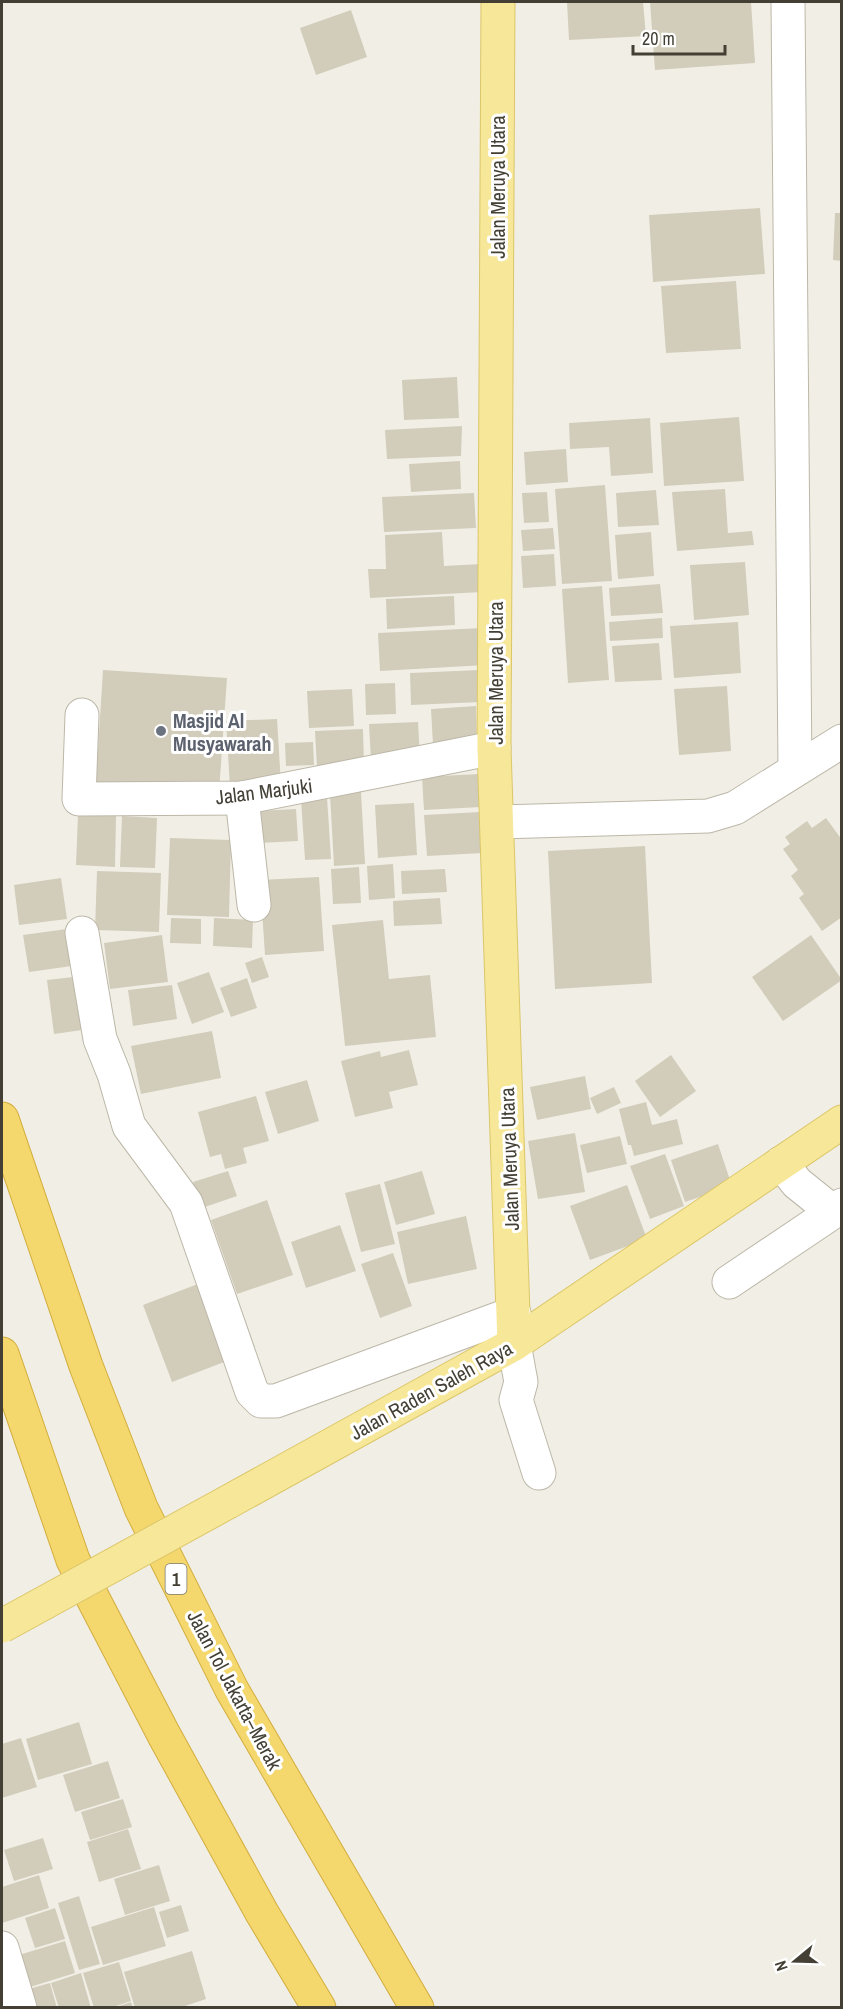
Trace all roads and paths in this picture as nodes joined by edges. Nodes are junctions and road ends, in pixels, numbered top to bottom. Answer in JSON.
{"nodes":[{"id":1,"x":498,"y":2,"type":"edge"},
{"id":2,"x":788,"y":2,"type":"edge"},
{"id":3,"x":82,"y":715,"type":"dead end"},
{"id":4,"x":842,"y":741,"type":"edge"},
{"id":5,"x":494,"y":748,"type":"junction"},
{"id":6,"x":795,"y":770,"type":"junction"},
{"id":7,"x":242,"y":798,"type":"junction"},
{"id":8,"x":497,"y":822,"type":"junction"},
{"id":9,"x":254,"y":905,"type":"dead end"},
{"id":10,"x":82,"y":933,"type":"dead end"},
{"id":11,"x":2,"y":1119,"type":"edge"},
{"id":12,"x":842,"y":1122,"type":"edge"},
{"id":13,"x":781,"y":1162,"type":"junction"},
{"id":14,"x":837,"y":1208,"type":"edge"},
{"id":15,"x":729,"y":1282,"type":"dead end"},
{"id":16,"x":514,"y":1328,"type":"junction"},
{"id":17,"x":2,"y":1354,"type":"edge"},
{"id":18,"x":2,"y":1426,"type":"edge"},
{"id":19,"x":539,"y":1473,"type":"dead end"},
{"id":20,"x":73,"y":1560,"type":"junction"},
{"id":21,"x":2,"y":1626,"type":"edge"},
{"id":22,"x":2,"y":1948,"type":"edge"},
{"id":23,"x":20,"y":2007,"type":"edge"},
{"id":24,"x":319,"y":2007,"type":"edge"},
{"id":25,"x":417,"y":2007,"type":"edge"}],
"edges":[{"from":1,"to":5,"type":"main road","name":"Jalan Meruya Utara"},
{"from":2,"to":6,"type":"street"},
{"from":3,"to":7,"type":"street","name":"Jalan Marjuki"},
{"from":4,"to":6,"type":"street"},
{"from":5,"to":7,"type":"street","name":"Jalan Marjuki"},
{"from":5,"to":8,"type":"main road","name":"Jalan Meruya Utara"},
{"from":6,"to":8,"type":"street"},
{"from":7,"to":9,"type":"street"},
{"from":8,"to":16,"type":"main road","name":"Jalan Meruya Utara"},
{"from":10,"to":16,"type":"street"},
{"from":11,"to":25,"type":"highway","name":"Jalan Tol Jakarta–Merak","number":"1"},
{"from":12,"to":13,"type":"main road","name":"Jalan Raden Saleh Raya"},
{"from":13,"to":14,"type":"street"},
{"from":13,"to":16,"type":"main road","name":"Jalan Raden Saleh Raya"},
{"from":14,"to":15,"type":"street"},
{"from":16,"to":19,"type":"street"},
{"from":16,"to":21,"type":"main road","name":"Jalan Raden Saleh Raya","bridge":true},
{"from":17,"to":20,"type":"highway"},
{"from":18,"to":20,"type":"highway"},
{"from":20,"to":24,"type":"highway"},
{"from":22,"to":23,"type":"street"}]}
